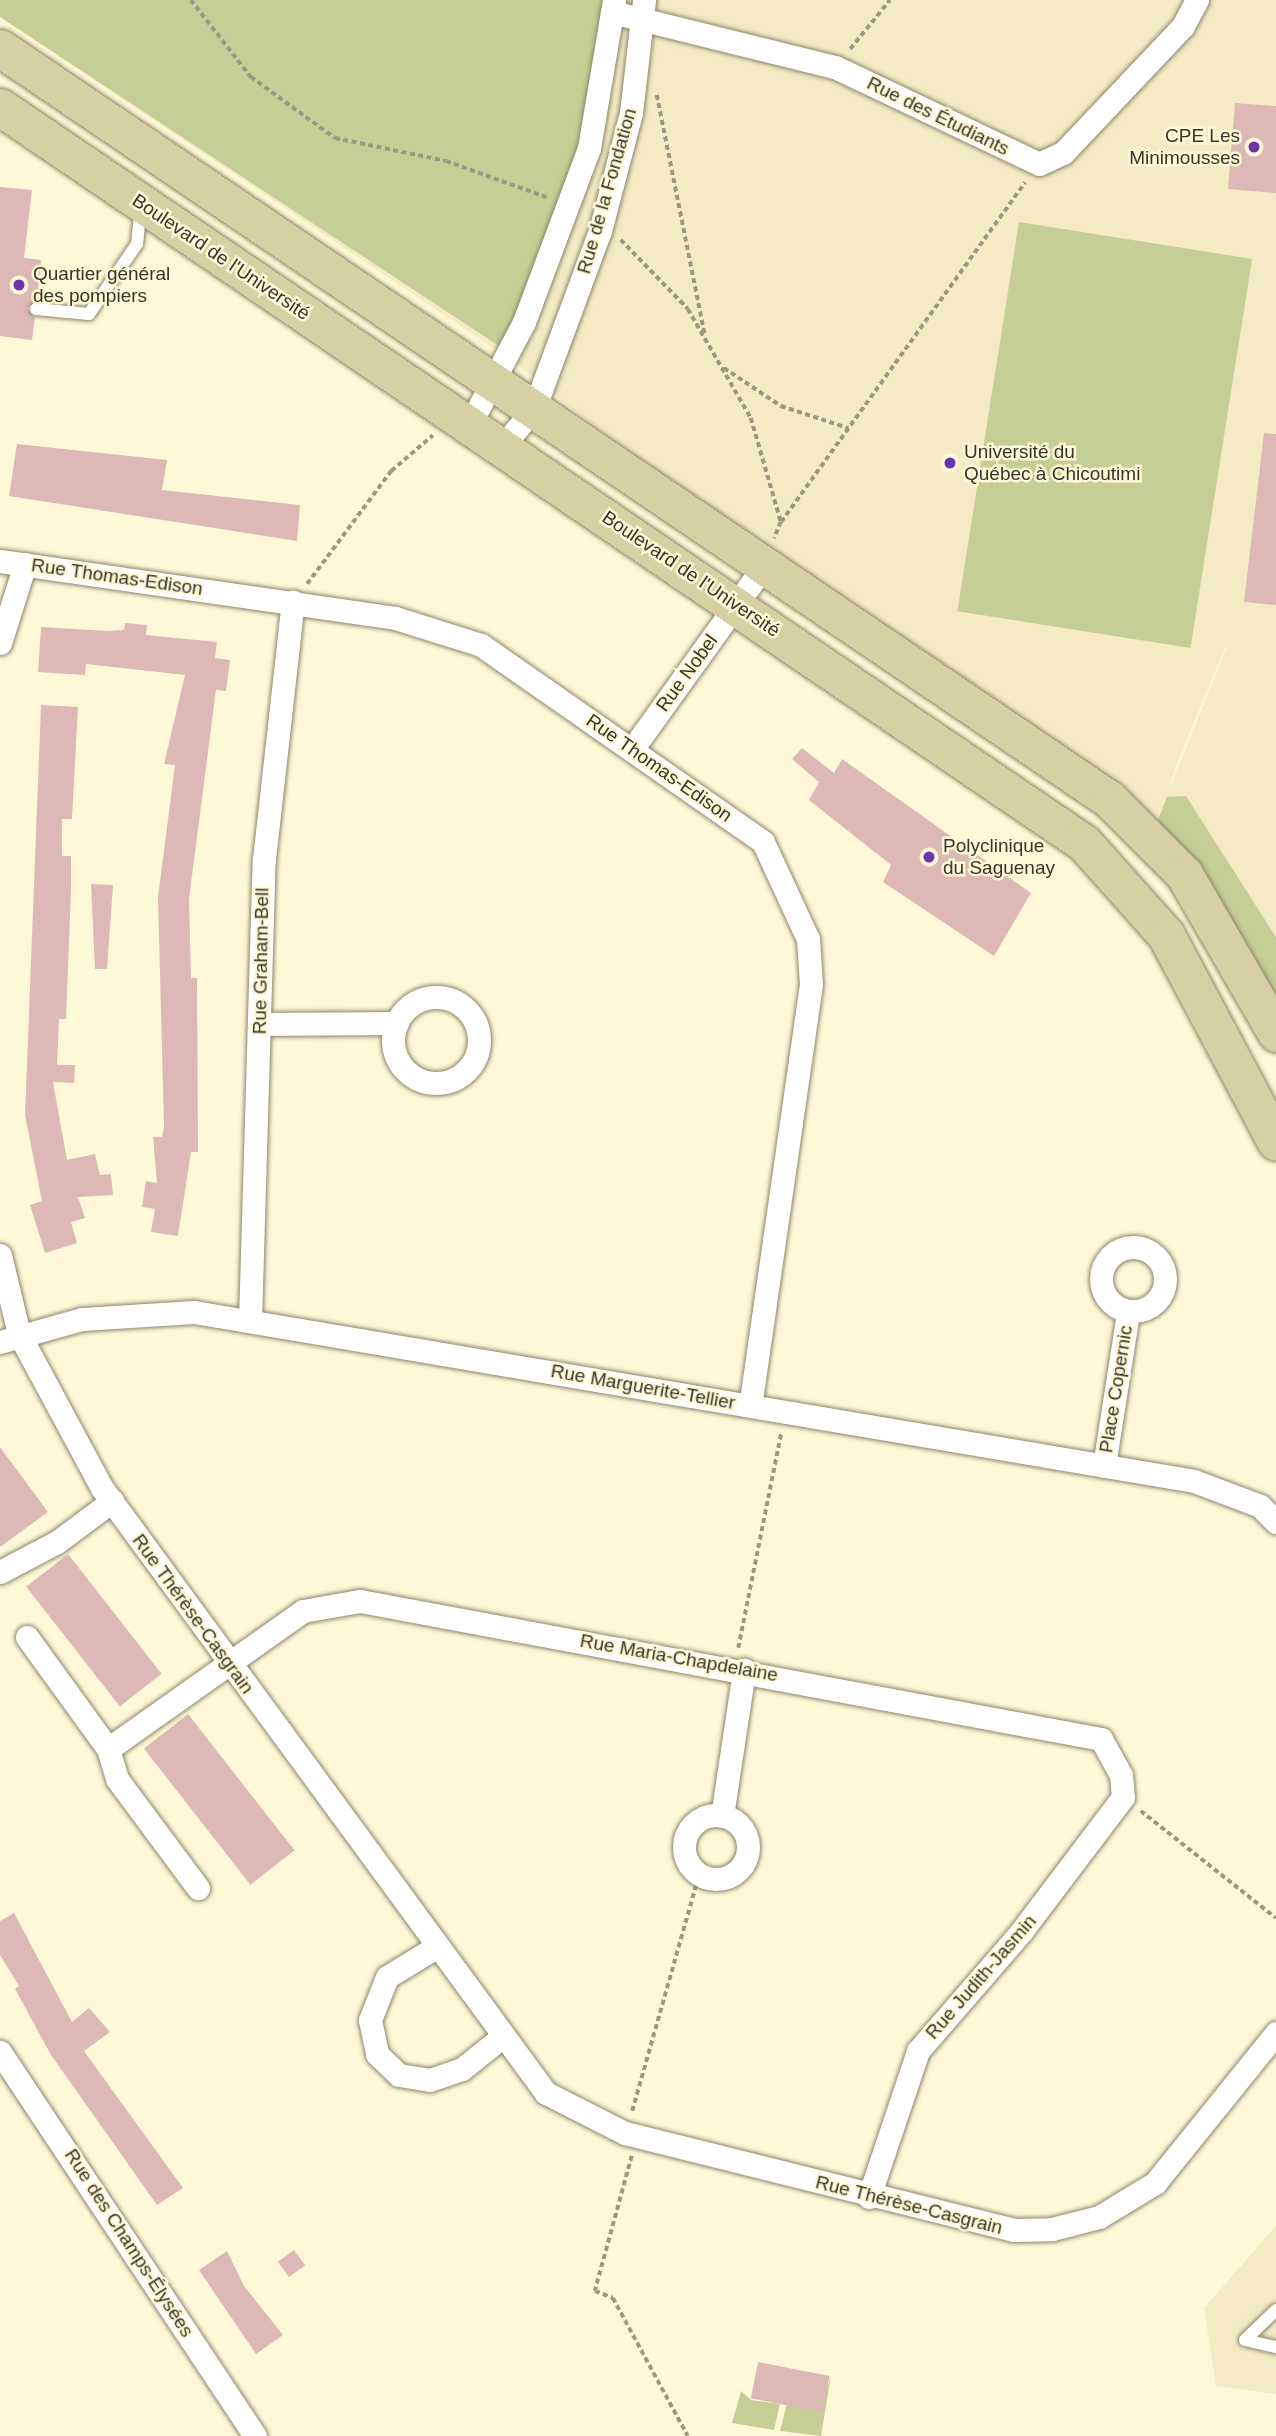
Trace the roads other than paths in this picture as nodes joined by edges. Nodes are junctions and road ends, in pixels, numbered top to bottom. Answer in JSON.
{"nodes":[{"id":1,"x":1197,"y":0,"type":"edge"},
{"id":2,"x":613,"y":6,"type":"edge"},
{"id":3,"x":643,"y":9,"type":"edge"},
{"id":4,"x":0,"y":48,"type":"edge"},
{"id":5,"x":0,"y":107,"type":"edge"},
{"id":6,"x":168,"y":162,"type":"junction"},
{"id":7,"x":141,"y":203,"type":"junction"},
{"id":8,"x":36,"y":309,"type":"dead end"},
{"id":9,"x":492,"y":381,"type":"junction"},
{"id":10,"x":534,"y":409,"type":"junction"},
{"id":11,"x":463,"y":420,"type":"junction"},
{"id":12,"x":502,"y":446,"type":"junction"},
{"id":13,"x":0,"y":561,"type":"edge"},
{"id":14,"x":25,"y":564,"type":"junction"},
{"id":15,"x":765,"y":564,"type":"junction"},
{"id":16,"x":293,"y":602,"type":"junction"},
{"id":17,"x":737,"y":606,"type":"junction"},
{"id":18,"x":0,"y":643,"type":"edge"},
{"id":19,"x":633,"y":748,"type":"junction"},
{"id":20,"x":397,"y":1023,"type":"dead end"},
{"id":21,"x":260,"y":1024,"type":"junction"},
{"id":22,"x":1276,"y":1033,"type":"edge"},
{"id":23,"x":1276,"y":1142,"type":"edge"},
{"id":24,"x":0,"y":1255,"type":"edge"},
{"id":25,"x":1128,"y":1312,"type":"dead end"},
{"id":26,"x":250,"y":1321,"type":"junction"},
{"id":27,"x":9,"y":1338,"type":"edge"},
{"id":28,"x":750,"y":1406,"type":"junction"},
{"id":29,"x":1104,"y":1466,"type":"junction"},
{"id":30,"x":112,"y":1501,"type":"junction"},
{"id":31,"x":1276,"y":1521,"type":"edge"},
{"id":32,"x":0,"y":1572,"type":"edge"},
{"id":33,"x":27,"y":1637,"type":"dead end"},
{"id":34,"x":230,"y":1665,"type":"junction"},
{"id":35,"x":739,"y":1668,"type":"junction"},
{"id":36,"x":108,"y":1749,"type":"junction"},
{"id":37,"x":1122,"y":1786,"type":"joint"},
{"id":38,"x":722,"y":1816,"type":"junction"},
{"id":39,"x":198,"y":1888,"type":"dead end"},
{"id":40,"x":436,"y":1947,"type":"junction"},
{"id":41,"x":1276,"y":2033,"type":"edge"},
{"id":42,"x":502,"y":2037,"type":"junction"},
{"id":43,"x":0,"y":2052,"type":"edge"},
{"id":44,"x":869,"y":2197,"type":"junction"},
{"id":45,"x":1276,"y":2310,"type":"edge"},
{"id":46,"x":1276,"y":2347,"type":"edge"},
{"id":47,"x":255,"y":2436,"type":"edge"}],
"edges":[{"from":1,"to":3,"type":"street","name":"Rue des Étudiants"},
{"from":2,"to":3,"type":"street","name":"Rue des Étudiants"},
{"from":2,"to":9,"type":"street","name":"Rue de la Fondation"},
{"from":3,"to":10,"type":"street","name":"Rue de la Fondation"},
{"from":4,"to":6,"type":"main road"},
{"from":5,"to":7,"type":"main road","name":"Boulevard de l'Université"},
{"from":6,"to":7,"type":"main road"},
{"from":6,"to":9,"type":"main road"},
{"from":7,"to":8,"type":"lane"},
{"from":7,"to":11,"type":"main road","name":"Boulevard de l'Université"},
{"from":9,"to":10,"type":"main road"},
{"from":9,"to":11,"type":"street","name":"Rue de la Fondation"},
{"from":10,"to":12,"type":"street","name":"Rue de la Fondation"},
{"from":10,"to":15,"type":"main road"},
{"from":11,"to":12,"type":"main road","name":"Boulevard de l'Université"},
{"from":12,"to":17,"type":"main road","name":"Boulevard de l'Université"},
{"from":13,"to":14,"type":"street","name":"Rue Thomas-Edison"},
{"from":14,"to":16,"type":"street","name":"Rue Thomas-Edison"},
{"from":14,"to":18,"type":"street"},
{"from":15,"to":17,"type":"street","name":"Rue Nobel"},
{"from":15,"to":22,"type":"main road"},
{"from":16,"to":19,"type":"street","name":"Rue Thomas-Edison"},
{"from":16,"to":21,"type":"street","name":"Rue Graham-Bell"},
{"from":17,"to":19,"type":"street","name":"Rue Nobel"},
{"from":17,"to":23,"type":"main road","name":"Boulevard de l'Université"},
{"from":19,"to":28,"type":"street","name":"Rue Thomas-Edison"},
{"from":20,"to":21,"type":"street"},
{"from":21,"to":26,"type":"street","name":"Rue Graham-Bell"},
{"from":24,"to":27,"type":"street","name":"Rue Thérèse-Casgrain"},
{"from":25,"to":29,"type":"street","name":"Place Copernic"},
{"from":26,"to":27,"type":"street","name":"Rue Marguerite-Tellier"},
{"from":26,"to":28,"type":"street","name":"Rue Marguerite-Tellier"},
{"from":27,"to":30,"type":"street","name":"Rue Thérèse-Casgrain"},
{"from":28,"to":29,"type":"street","name":"Rue Marguerite-Tellier"},
{"from":29,"to":31,"type":"street","name":"Rue Marguerite-Tellier"},
{"from":30,"to":32,"type":"street"},
{"from":30,"to":34,"type":"street","name":"Rue Thérèse-Casgrain"},
{"from":33,"to":36,"type":"street"},
{"from":34,"to":35,"type":"street","name":"Rue Maria-Chapdelaine"},
{"from":34,"to":36,"type":"street","name":"Rue Maria-Chapdelaine"},
{"from":34,"to":40,"type":"street","name":"Rue Thérèse-Casgrain"},
{"from":35,"to":37,"type":"street","name":"Rue Maria-Chapdelaine"},
{"from":35,"to":38,"type":"street"},
{"from":36,"to":39,"type":"street"},
{"from":37,"to":44,"type":"street","name":"Rue Judith-Jasmin"},
{"from":38,"to":38,"type":"street"},
{"from":40,"to":42,"type":"street","name":"Rue Thérèse-Casgrain"},
{"from":40,"to":42,"type":"street"},
{"from":41,"to":44,"type":"street","name":"Rue Thérèse-Casgrain"},
{"from":42,"to":44,"type":"street","name":"Rue Thérèse-Casgrain"},
{"from":43,"to":47,"type":"street","name":"Rue des Champs-Élysées"},
{"from":45,"to":46,"type":"lane"}]}
